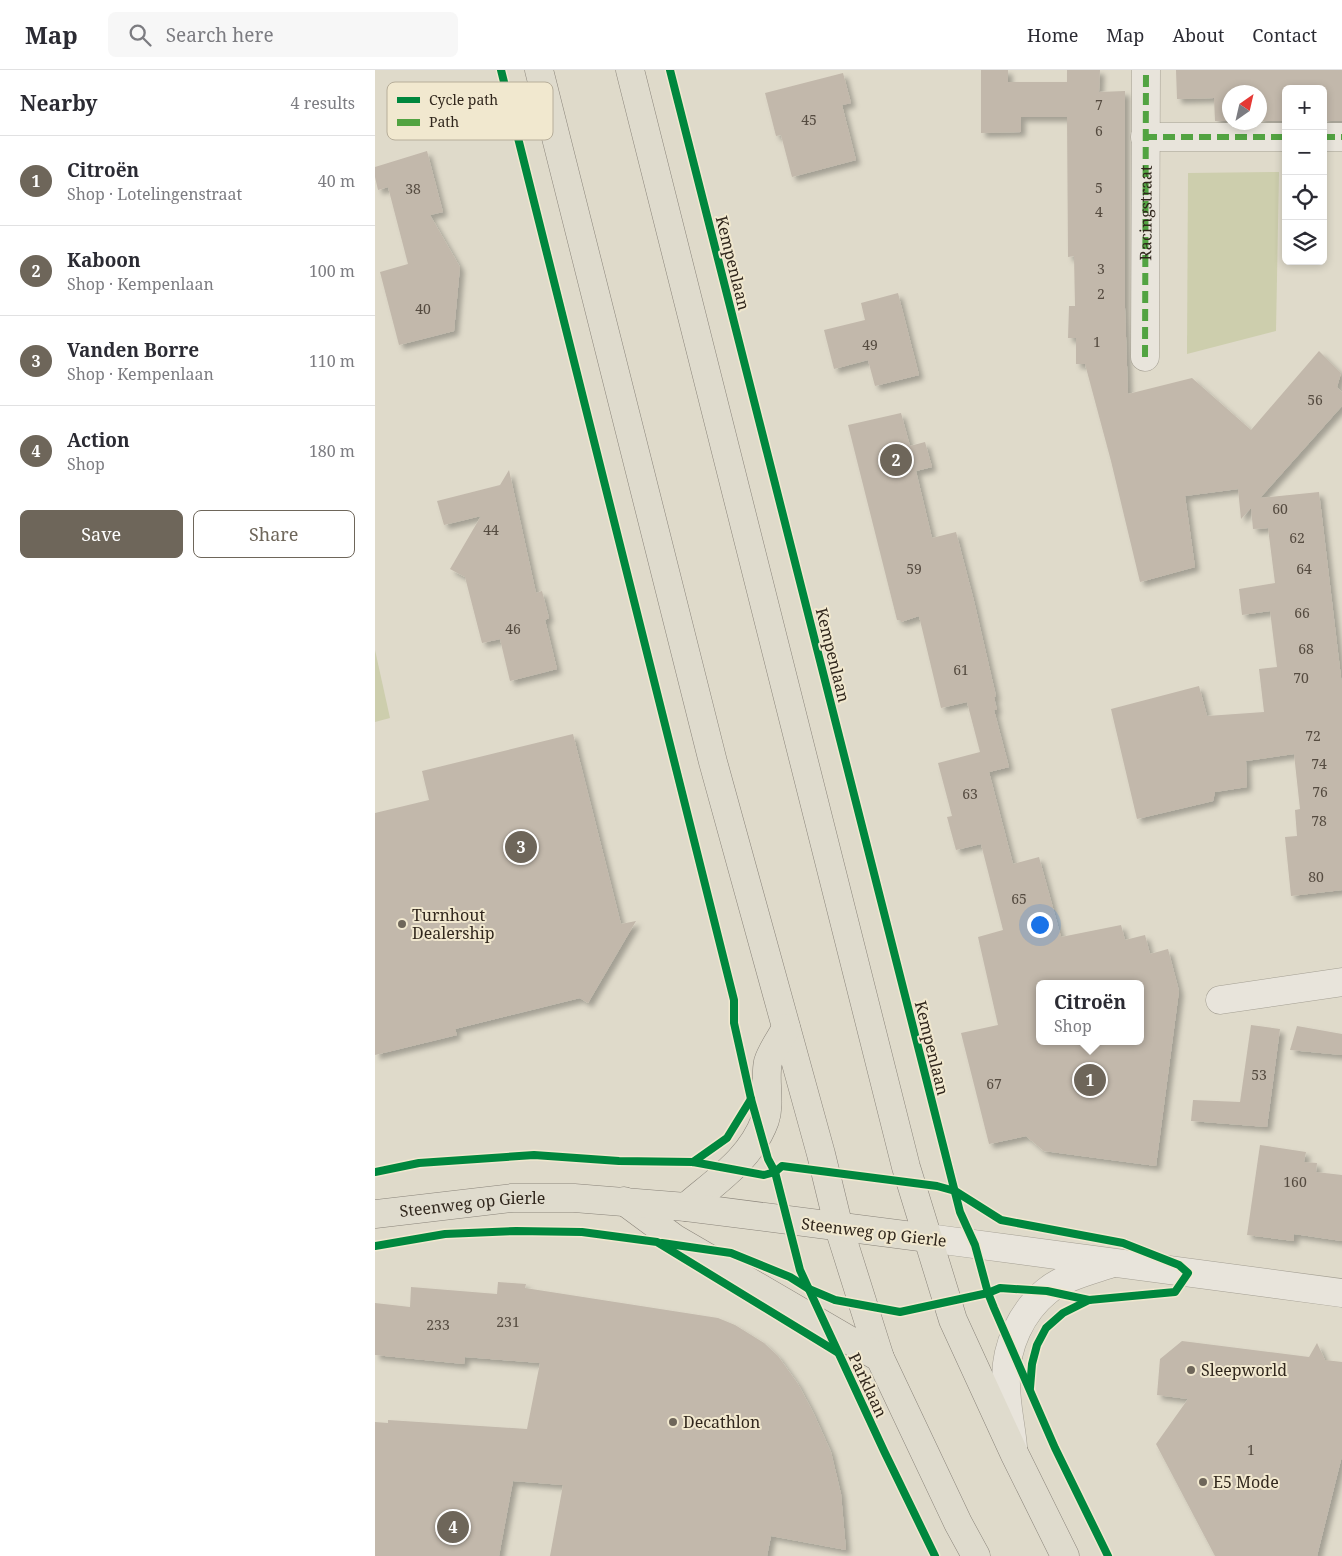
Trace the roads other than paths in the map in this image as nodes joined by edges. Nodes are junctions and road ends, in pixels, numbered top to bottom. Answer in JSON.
{"nodes":[{"id":1,"x":630,"y":70,"type":"edge"},
{"id":2,"x":1146,"y":70,"type":"edge"},
{"id":3,"x":553,"y":126,"type":"edge"},
{"id":4,"x":1282,"y":137,"type":"edge"},
{"id":5,"x":1327,"y":137,"type":"edge"},
{"id":6,"x":1342,"y":137,"type":"edge"},
{"id":7,"x":1145,"y":138,"type":"junction"},
{"id":8,"x":1145,"y":357,"type":"dead end"},
{"id":9,"x":1342,"y":982,"type":"edge"},
{"id":10,"x":1220,"y":1000,"type":"dead end"},
{"id":11,"x":786,"y":1028,"type":"junction"},
{"id":12,"x":624,"y":1201,"type":"junction"},
{"id":13,"x":686,"y":1206,"type":"junction"},
{"id":14,"x":375,"y":1214,"type":"edge"},
{"id":15,"x":839,"y":1228,"type":"junction"},
{"id":16,"x":928,"y":1238,"type":"junction"},
{"id":17,"x":1111,"y":1263,"type":"junction"},
{"id":18,"x":1342,"y":1293,"type":"edge"},
{"id":19,"x":880,"y":1358,"type":"junction"},
{"id":20,"x":1014,"y":1453,"type":"junction"},
{"id":21,"x":976,"y":1556,"type":"edge"},
{"id":22,"x":1065,"y":1556,"type":"edge"}],
"edges":[{"from":1,"to":16,"type":"main road"},
{"from":2,"to":7,"type":"street","name":"Racingstraat"},
{"from":3,"to":11,"type":"main road"},
{"from":4,"to":7,"type":"street"},
{"from":5,"to":6,"type":"street"},
{"from":7,"to":8,"type":"street","name":"Racingstraat"},
{"from":9,"to":10,"type":"street"},
{"from":11,"to":13,"type":"main road"},
{"from":11,"to":15,"type":"main road"},
{"from":12,"to":13,"type":"main road","name":"Steenweg op Gierle"},
{"from":12,"to":14,"type":"main road","name":"Steenweg op Gierle"},
{"from":12,"to":19,"type":"main road"},
{"from":13,"to":15,"type":"main road","name":"Steenweg op Gierle"},
{"from":15,"to":16,"type":"main road","name":"Steenweg op Gierle"},
{"from":15,"to":19,"type":"main road","name":"Parklaan"},
{"from":16,"to":17,"type":"street","name":"Steenweg op Gierle"},
{"from":16,"to":20,"type":"main road"},
{"from":17,"to":18,"type":"street","name":"Steenweg op Gierle"},
{"from":17,"to":20,"type":"street"},
{"from":19,"to":21,"type":"main road","name":"Parklaan"},
{"from":20,"to":22,"type":"main road"}]}
